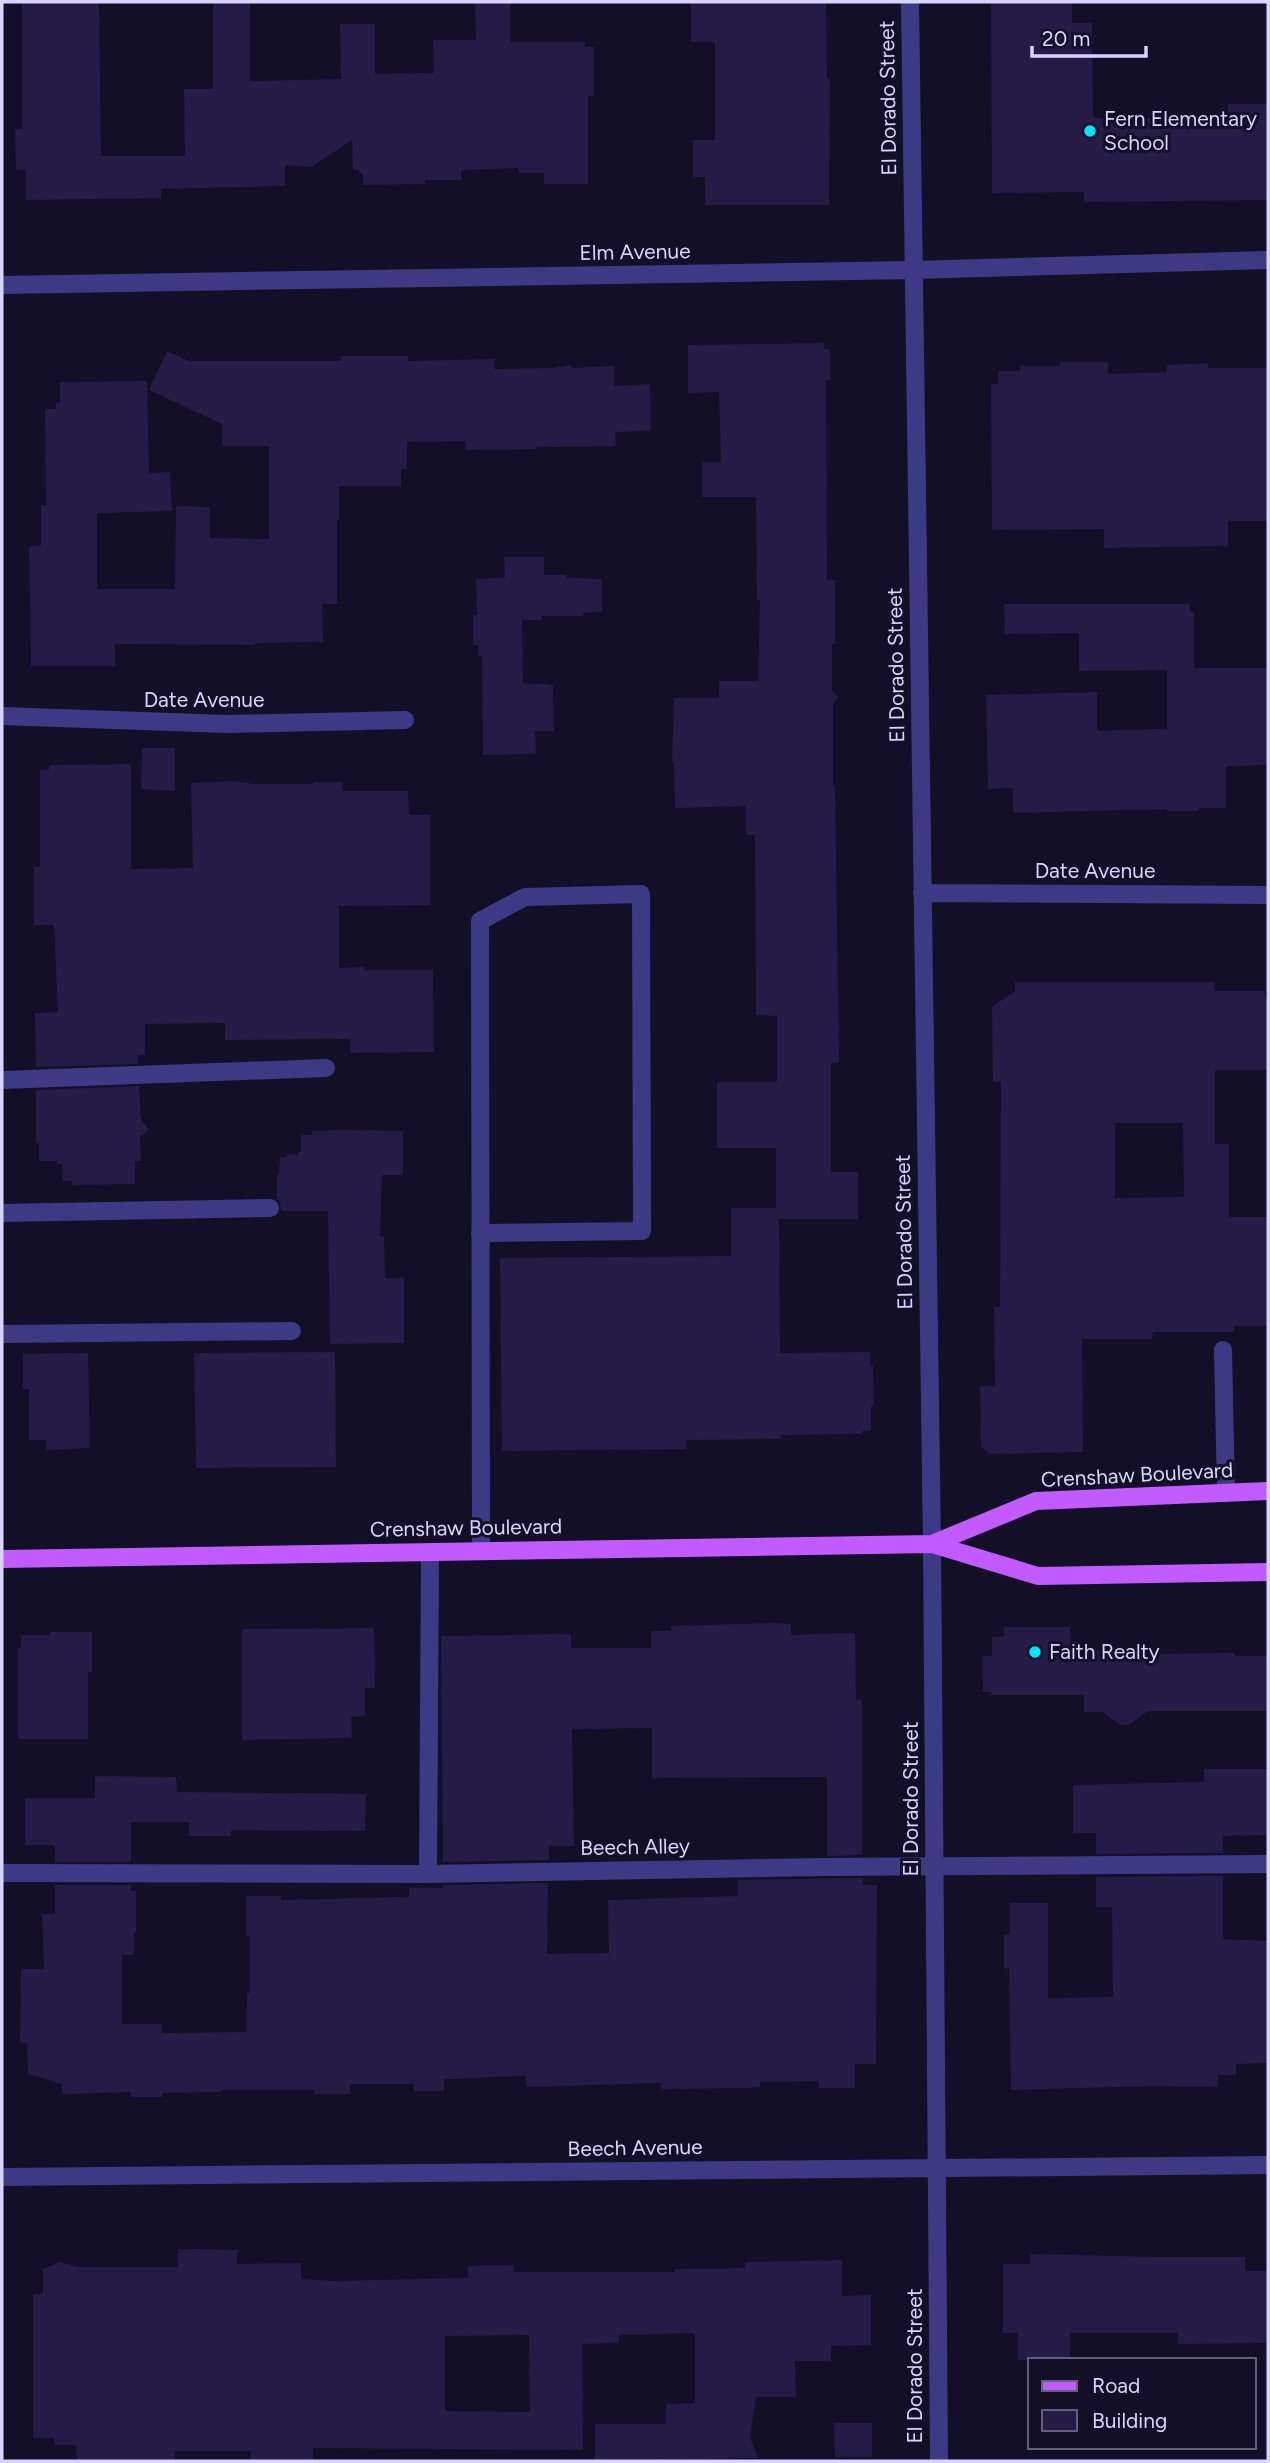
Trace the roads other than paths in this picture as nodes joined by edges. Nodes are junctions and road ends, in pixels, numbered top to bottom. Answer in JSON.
{"nodes":[{"id":1,"x":910,"y":2,"type":"edge"},
{"id":2,"x":1268,"y":260,"type":"edge"},
{"id":3,"x":914,"y":270,"type":"junction"},
{"id":4,"x":2,"y":285,"type":"edge"},
{"id":5,"x":2,"y":716,"type":"edge"},
{"id":6,"x":405,"y":720,"type":"dead end"},
{"id":7,"x":922,"y":893,"type":"junction"},
{"id":8,"x":1268,"y":895,"type":"edge"},
{"id":9,"x":326,"y":1068,"type":"dead end"},
{"id":10,"x":2,"y":1080,"type":"edge"},
{"id":11,"x":270,"y":1208,"type":"dead end"},
{"id":12,"x":2,"y":1213,"type":"edge"},
{"id":13,"x":480,"y":1233,"type":"junction"},
{"id":14,"x":292,"y":1331,"type":"dead end"},
{"id":15,"x":2,"y":1334,"type":"edge"},
{"id":16,"x":1223,"y":1350,"type":"dead end"},
{"id":17,"x":1268,"y":1491,"type":"edge"},
{"id":18,"x":1226,"y":1493,"type":"junction"},
{"id":19,"x":932,"y":1544,"type":"junction"},
{"id":20,"x":481,"y":1551,"type":"junction"},
{"id":21,"x":430,"y":1552,"type":"junction"},
{"id":22,"x":2,"y":1559,"type":"edge"},
{"id":23,"x":1268,"y":1572,"type":"edge"},
{"id":24,"x":1268,"y":1864,"type":"edge"},
{"id":25,"x":934,"y":1867,"type":"junction"},
{"id":26,"x":2,"y":1872,"type":"edge"},
{"id":27,"x":428,"y":1874,"type":"junction"},
{"id":28,"x":1268,"y":2165,"type":"edge"},
{"id":29,"x":936,"y":2168,"type":"junction"},
{"id":30,"x":2,"y":2177,"type":"edge"},
{"id":31,"x":939,"y":2461,"type":"edge"}],
"edges":[{"from":1,"to":3,"type":"street","name":"El Dorado Street"},
{"from":2,"to":3,"type":"street","name":"Elm Avenue"},
{"from":3,"to":4,"type":"street","name":"Elm Avenue"},
{"from":3,"to":7,"type":"street","name":"El Dorado Street"},
{"from":5,"to":6,"type":"street","name":"Date Avenue"},
{"from":7,"to":8,"type":"street","name":"Date Avenue"},
{"from":7,"to":19,"type":"street","name":"El Dorado Street"},
{"from":9,"to":10,"type":"street"},
{"from":11,"to":12,"type":"street"},
{"from":13,"to":13,"type":"street"},
{"from":13,"to":20,"type":"street"},
{"from":14,"to":15,"type":"street"},
{"from":16,"to":18,"type":"street"},
{"from":17,"to":18,"type":"main road","name":"Crenshaw Boulevard"},
{"from":18,"to":19,"type":"main road","name":"Crenshaw Boulevard"},
{"from":19,"to":20,"type":"main road","name":"Crenshaw Boulevard"},
{"from":19,"to":23,"type":"main road","name":"Crenshaw Boulevard"},
{"from":19,"to":25,"type":"street","name":"El Dorado Street"},
{"from":20,"to":21,"type":"main road","name":"Crenshaw Boulevard"},
{"from":21,"to":22,"type":"main road","name":"Crenshaw Boulevard"},
{"from":21,"to":27,"type":"street"},
{"from":24,"to":25,"type":"street","name":"Beech Alley"},
{"from":25,"to":27,"type":"street","name":"Beech Alley"},
{"from":25,"to":29,"type":"street","name":"El Dorado Street"},
{"from":26,"to":27,"type":"street","name":"Beech Alley"},
{"from":28,"to":29,"type":"street","name":"Beech Avenue"},
{"from":29,"to":30,"type":"street","name":"Beech Avenue"},
{"from":29,"to":31,"type":"street","name":"El Dorado Street"}]}
